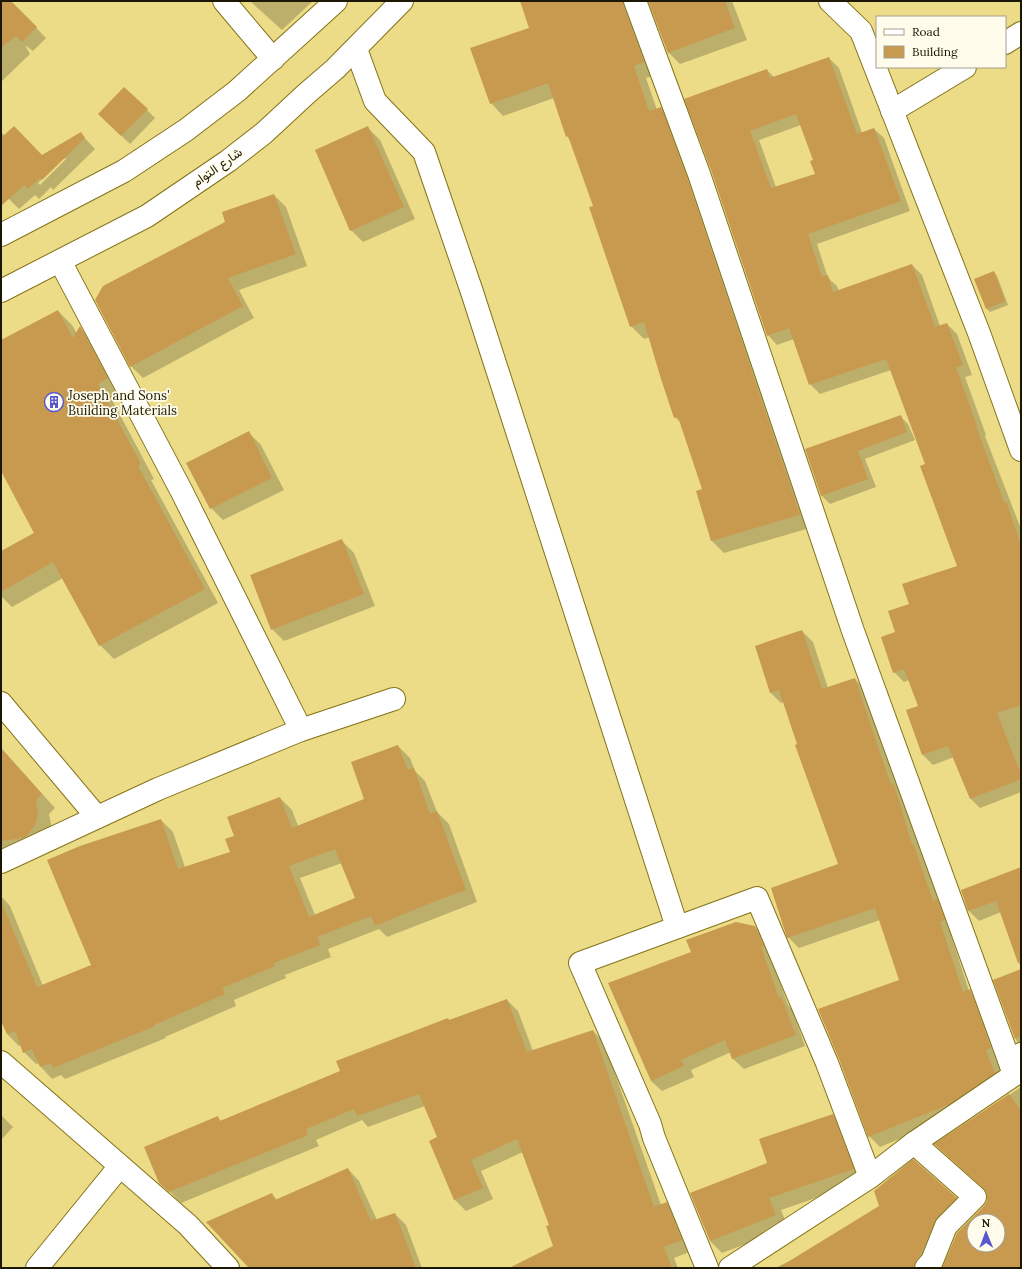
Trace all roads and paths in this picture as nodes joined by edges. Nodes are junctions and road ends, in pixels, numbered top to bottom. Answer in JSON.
{"nodes":[{"id":1,"x":224,"y":1,"type":"edge"},
{"id":2,"x":336,"y":1,"type":"edge"},
{"id":3,"x":402,"y":1,"type":"edge"},
{"id":4,"x":635,"y":1,"type":"edge"},
{"id":5,"x":830,"y":1,"type":"edge"},
{"id":6,"x":1021,"y":33,"type":"edge"},
{"id":7,"x":1006,"y":42,"type":"edge"},
{"id":8,"x":356,"y":49,"type":"junction"},
{"id":9,"x":273,"y":59,"type":"junction"},
{"id":10,"x":963,"y":68,"type":"edge"},
{"id":11,"x":892,"y":111,"type":"junction"},
{"id":12,"x":1,"y":235,"type":"edge"},
{"id":13,"x":60,"y":261,"type":"junction"},
{"id":14,"x":1,"y":291,"type":"edge"},
{"id":15,"x":1021,"y":450,"type":"edge"},
{"id":16,"x":394,"y":699,"type":"dead end"},
{"id":17,"x":1,"y":703,"type":"edge"},
{"id":18,"x":301,"y":730,"type":"junction"},
{"id":19,"x":97,"y":817,"type":"junction"},
{"id":20,"x":1,"y":862,"type":"edge"},
{"id":21,"x":677,"y":927,"type":"junction"},
{"id":22,"x":1,"y":1062,"type":"edge"},
{"id":23,"x":1016,"y":1069,"type":"edge"},
{"id":24,"x":914,"y":1143,"type":"junction"},
{"id":25,"x":120,"y":1166,"type":"junction"},
{"id":26,"x":870,"y":1177,"type":"junction"},
{"id":27,"x":37,"y":1268,"type":"edge"},
{"id":28,"x":228,"y":1268,"type":"edge"},
{"id":29,"x":707,"y":1268,"type":"edge"},
{"id":30,"x":730,"y":1268,"type":"edge"},
{"id":31,"x":926,"y":1268,"type":"edge"}],
"edges":[{"from":1,"to":9,"type":"street"},
{"from":2,"to":9,"type":"street"},
{"from":3,"to":8,"type":"street","name":"شارع التوام"},
{"from":4,"to":23,"type":"street"},
{"from":5,"to":11,"type":"street"},
{"from":6,"to":7,"type":"street"},
{"from":8,"to":13,"type":"street","name":"شارع التوام"},
{"from":8,"to":21,"type":"street"},
{"from":9,"to":12,"type":"street"},
{"from":10,"to":11,"type":"street"},
{"from":11,"to":15,"type":"street"},
{"from":13,"to":14,"type":"street","name":"شارع التوام"},
{"from":13,"to":18,"type":"street"},
{"from":16,"to":18,"type":"street"},
{"from":17,"to":19,"type":"street"},
{"from":18,"to":19,"type":"street"},
{"from":19,"to":20,"type":"street"},
{"from":21,"to":26,"type":"street"},
{"from":21,"to":29,"type":"street"},
{"from":22,"to":25,"type":"street"},
{"from":23,"to":24,"type":"street"},
{"from":24,"to":26,"type":"street"},
{"from":24,"to":31,"type":"street"},
{"from":25,"to":27,"type":"street"},
{"from":25,"to":28,"type":"street"},
{"from":26,"to":30,"type":"street"}]}
